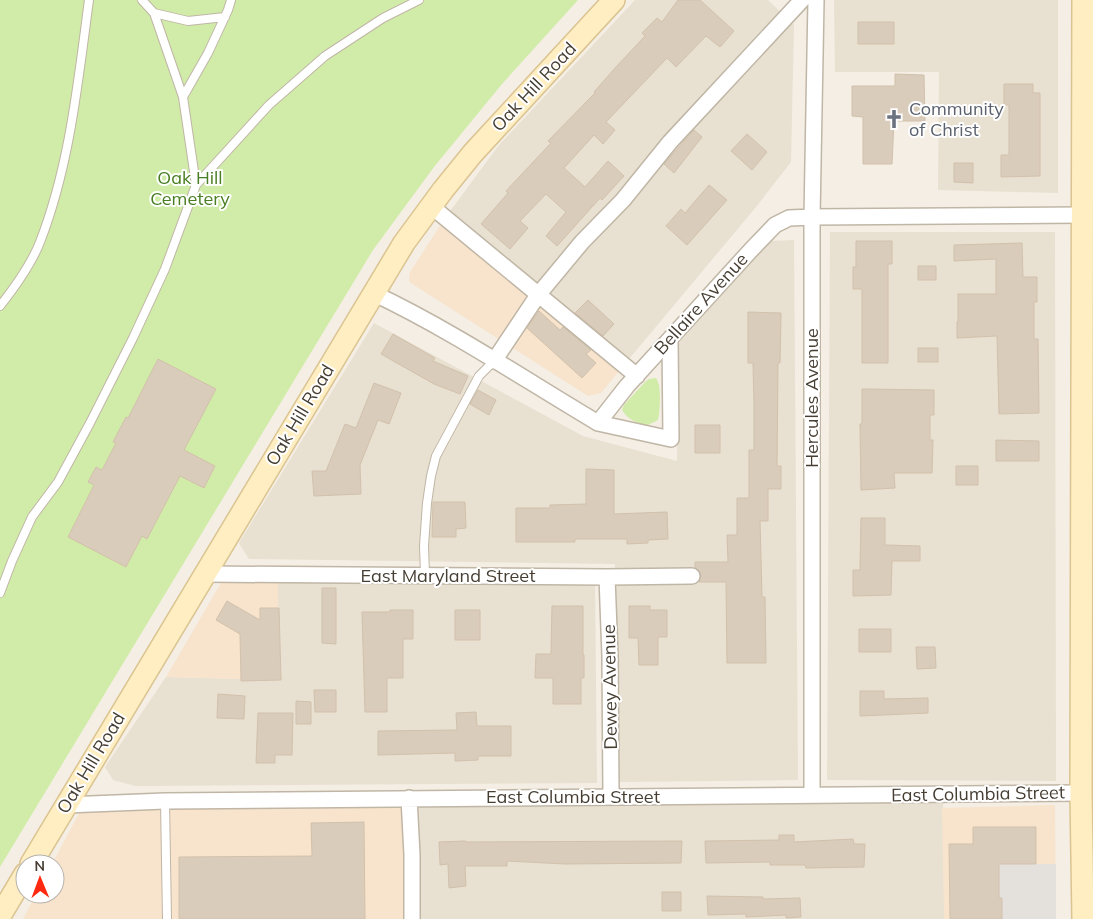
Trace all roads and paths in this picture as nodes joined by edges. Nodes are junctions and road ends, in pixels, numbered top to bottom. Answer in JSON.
{"nodes":[{"id":1,"x":89,"y":0,"type":"edge"},
{"id":2,"x":142,"y":0,"type":"edge"},
{"id":3,"x":231,"y":0,"type":"edge"},
{"id":4,"x":419,"y":0,"type":"edge"},
{"id":5,"x":614,"y":0,"type":"edge"},
{"id":6,"x":802,"y":0,"type":"edge"},
{"id":7,"x":816,"y":0,"type":"edge"},
{"id":8,"x":1083,"y":0,"type":"edge"},
{"id":9,"x":154,"y":13,"type":"junction"},
{"id":10,"x":225,"y":17,"type":"junction"},
{"id":11,"x":183,"y":97,"type":"junction"},
{"id":12,"x":196,"y":185,"type":"junction"},
{"id":13,"x":431,"y":206,"type":"junction"},
{"id":14,"x":1083,"y":215,"type":"junction"},
{"id":15,"x":812,"y":217,"type":"junction"},
{"id":16,"x":373,"y":293,"type":"junction"},
{"id":17,"x":538,"y":295,"type":"junction"},
{"id":18,"x":0,"y":306,"type":"edge"},
{"id":19,"x":670,"y":339,"type":"junction"},
{"id":20,"x":494,"y":361,"type":"junction"},
{"id":21,"x":637,"y":376,"type":"junction"},
{"id":22,"x":598,"y":423,"type":"junction"},
{"id":23,"x":205,"y":574,"type":"junction"},
{"id":24,"x":426,"y":575,"type":"junction"},
{"id":25,"x":692,"y":576,"type":"dead end"},
{"id":26,"x":607,"y":577,"type":"junction"},
{"id":27,"x":0,"y":593,"type":"edge"},
{"id":28,"x":812,"y":795,"type":"junction"},
{"id":29,"x":611,"y":796,"type":"junction"},
{"id":30,"x":1085,"y":797,"type":"edge"},
{"id":31,"x":409,"y":798,"type":"junction"},
{"id":32,"x":165,"y":801,"type":"junction"},
{"id":33,"x":66,"y":805,"type":"junction"},
{"id":34,"x":37,"y":854,"type":"edge"},
{"id":35,"x":15,"y":891,"type":"edge"},
{"id":36,"x":0,"y":916,"type":"edge"},
{"id":37,"x":168,"y":919,"type":"edge"},
{"id":38,"x":412,"y":919,"type":"edge"},
{"id":39,"x":1083,"y":919,"type":"edge"}],
"edges":[{"from":1,"to":18,"type":"lane"},
{"from":2,"to":9,"type":"lane"},
{"from":3,"to":10,"type":"lane"},
{"from":4,"to":12,"type":"lane"},
{"from":5,"to":13,"type":"main road","name":"Oak Hill Road"},
{"from":6,"to":17,"type":"street"},
{"from":7,"to":15,"type":"street","name":"Hercules Avenue"},
{"from":8,"to":14,"type":"main road"},
{"from":9,"to":10,"type":"lane"},
{"from":9,"to":11,"type":"lane"},
{"from":10,"to":11,"type":"lane"},
{"from":11,"to":12,"type":"lane"},
{"from":12,"to":27,"type":"lane"},
{"from":13,"to":16,"type":"main road","name":"Oak Hill Road"},
{"from":13,"to":17,"type":"street"},
{"from":14,"to":15,"type":"street","name":"Bellaire Avenue"},
{"from":14,"to":30,"type":"main road"},
{"from":15,"to":19,"type":"street","name":"Bellaire Avenue"},
{"from":15,"to":28,"type":"street","name":"Hercules Avenue"},
{"from":16,"to":20,"type":"street"},
{"from":16,"to":23,"type":"main road","name":"Oak Hill Road"},
{"from":17,"to":20,"type":"street"},
{"from":17,"to":21,"type":"street"},
{"from":19,"to":21,"type":"street","name":"Bellaire Avenue"},
{"from":19,"to":22,"type":"street"},
{"from":20,"to":22,"type":"street"},
{"from":20,"to":24,"type":"lane"},
{"from":21,"to":22,"type":"street","name":"Bellaire Avenue"},
{"from":23,"to":24,"type":"street","name":"East Maryland Street"},
{"from":23,"to":33,"type":"main road","name":"Oak Hill Road"},
{"from":24,"to":26,"type":"street","name":"East Maryland Street"},
{"from":25,"to":26,"type":"street","name":"East Maryland Street"},
{"from":26,"to":29,"type":"street","name":"Dewey Avenue"},
{"from":28,"to":29,"type":"street","name":"East Columbia Street"},
{"from":28,"to":30,"type":"street","name":"East Columbia Street"},
{"from":29,"to":31,"type":"street","name":"East Columbia Street"},
{"from":30,"to":39,"type":"main road"},
{"from":31,"to":32,"type":"street","name":"East Columbia Street"},
{"from":31,"to":38,"type":"street"},
{"from":32,"to":33,"type":"street","name":"East Columbia Street"},
{"from":32,"to":37,"type":"lane"},
{"from":33,"to":34,"type":"main road","name":"Oak Hill Road"},
{"from":35,"to":36,"type":"main road"}]}
